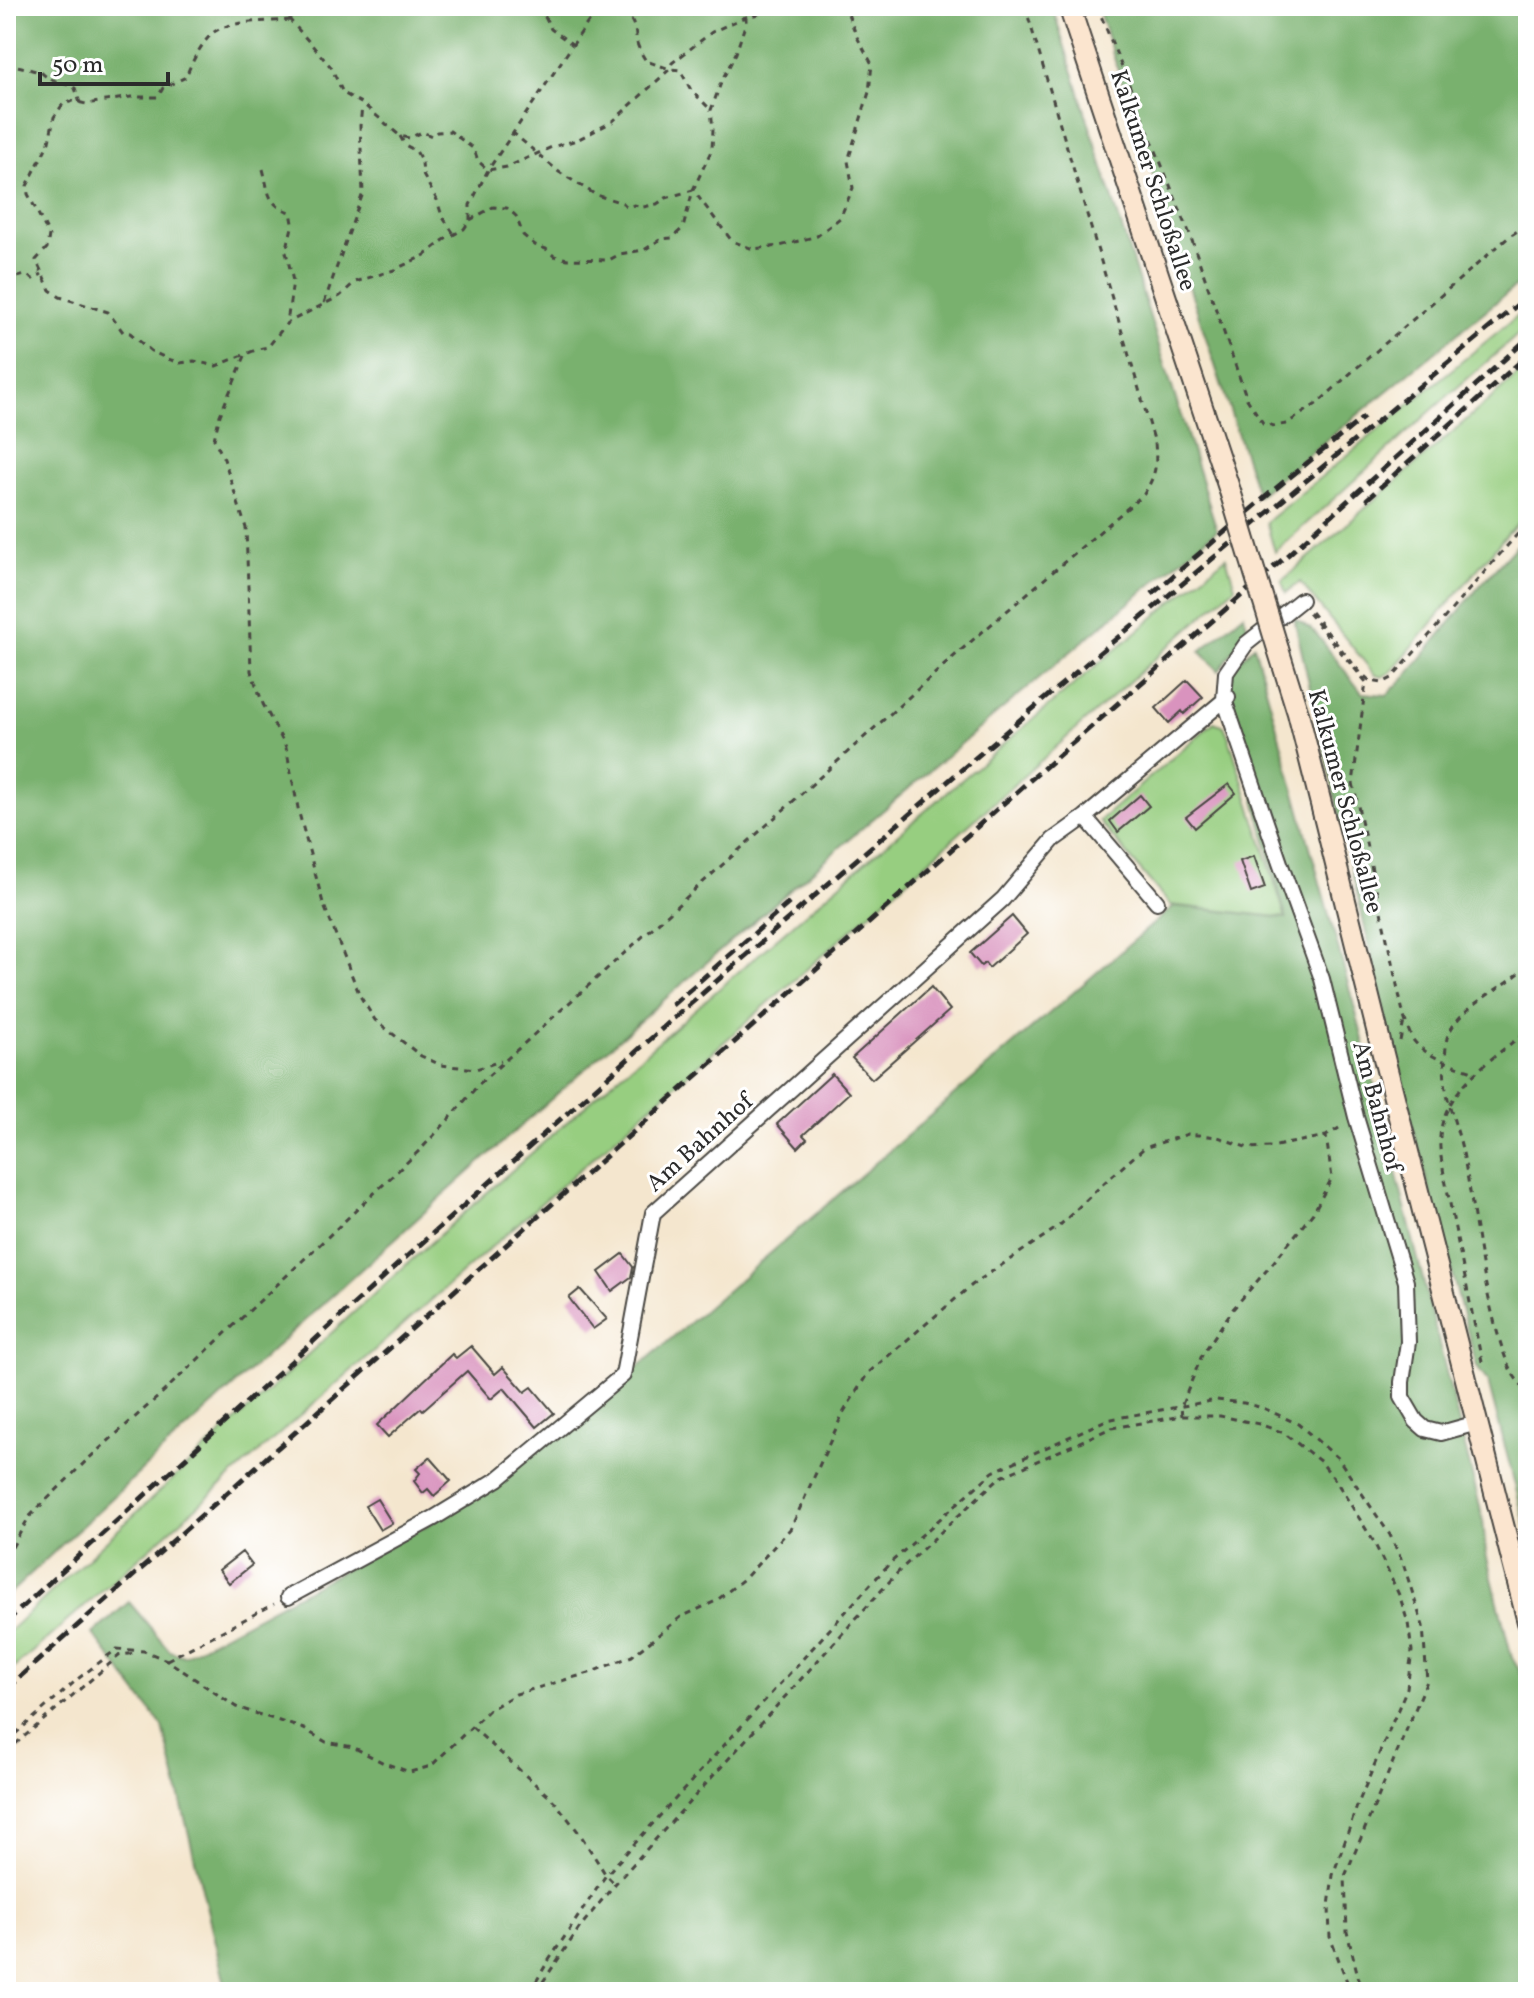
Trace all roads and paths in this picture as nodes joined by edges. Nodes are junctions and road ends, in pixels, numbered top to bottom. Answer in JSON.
{"nodes":[{"id":1,"x":289,"y":6,"type":"edge"},
{"id":2,"x":526,"y":6,"type":"edge"},
{"id":3,"x":767,"y":6,"type":"edge"},
{"id":4,"x":840,"y":6,"type":"edge"},
{"id":5,"x":848,"y":6,"type":"edge"},
{"id":6,"x":1025,"y":6,"type":"edge"},
{"id":7,"x":1069,"y":6,"type":"edge"},
{"id":8,"x":1097,"y":6,"type":"edge"},
{"id":9,"x":598,"y":8,"type":"edge"},
{"id":10,"x":746,"y":17,"type":"junction"},
{"id":11,"x":849,"y":17,"type":"junction"},
{"id":12,"x":290,"y":20,"type":"junction"},
{"id":13,"x":573,"y":45,"type":"junction"},
{"id":14,"x":6,"y":66,"type":"edge"},
{"id":15,"x":670,"y":69,"type":"junction"},
{"id":16,"x":80,"y":103,"type":"junction"},
{"id":17,"x":363,"y":104,"type":"junction"},
{"id":18,"x":711,"y":110,"type":"junction"},
{"id":19,"x":512,"y":132,"type":"junction"},
{"id":20,"x":400,"y":136,"type":"junction"},
{"id":21,"x":538,"y":153,"type":"junction"},
{"id":22,"x":263,"y":169,"type":"dead end"},
{"id":23,"x":488,"y":170,"type":"junction"},
{"id":24,"x":693,"y":190,"type":"junction"},
{"id":25,"x":470,"y":220,"type":"junction"},
{"id":26,"x":1528,"y":224,"type":"edge"},
{"id":27,"x":454,"y":235,"type":"junction"},
{"id":28,"x":6,"y":273,"type":"edge"},
{"id":29,"x":42,"y":274,"type":"junction"},
{"id":30,"x":324,"y":303,"type":"junction"},
{"id":31,"x":287,"y":323,"type":"junction"},
{"id":32,"x":246,"y":354,"type":"junction"},
{"id":33,"x":1528,"y":522,"type":"edge"},
{"id":34,"x":1301,"y":603,"type":"junction"},
{"id":35,"x":1226,"y":698,"type":"junction"},
{"id":36,"x":1085,"y":817,"type":"junction"},
{"id":37,"x":1157,"y":902,"type":"dead end"},
{"id":38,"x":1528,"y":965,"type":"edge"},
{"id":39,"x":1528,"y":1030,"type":"edge"},
{"id":40,"x":504,"y":1060,"type":"junction"},
{"id":41,"x":1445,"y":1062,"type":"junction"},
{"id":42,"x":1476,"y":1072,"type":"junction"},
{"id":43,"x":1448,"y":1106,"type":"junction"},
{"id":44,"x":1356,"y":1117,"type":"junction"},
{"id":45,"x":1326,"y":1136,"type":"junction"},
{"id":46,"x":1483,"y":1371,"type":"dead end"},
{"id":47,"x":1528,"y":1391,"type":"edge"},
{"id":48,"x":1181,"y":1407,"type":"junction"},
{"id":49,"x":1182,"y":1416,"type":"junction"},
{"id":50,"x":1477,"y":1423,"type":"junction"},
{"id":51,"x":6,"y":1558,"type":"edge"},
{"id":52,"x":288,"y":1597,"type":"joint"},
{"id":53,"x":1528,"y":1622,"type":"edge"},
{"id":54,"x":144,"y":1651,"type":"junction"},
{"id":55,"x":167,"y":1660,"type":"junction"},
{"id":56,"x":472,"y":1727,"type":"junction"},
{"id":57,"x":6,"y":1742,"type":"edge"},
{"id":58,"x":6,"y":1752,"type":"edge"},
{"id":59,"x":606,"y":1875,"type":"junction"},
{"id":60,"x":615,"y":1884,"type":"junction"},
{"id":61,"x":530,"y":1992,"type":"edge"},
{"id":62,"x":536,"y":1992,"type":"edge"},
{"id":63,"x":1351,"y":1992,"type":"edge"},
{"id":64,"x":1362,"y":1992,"type":"edge"}],
"edges":[{"from":1,"to":12,"type":"path"},
{"from":2,"to":13,"type":"path"},
{"from":3,"to":10,"type":"path"},
{"from":4,"to":11,"type":"path"},
{"from":5,"to":11,"type":"path"},
{"from":6,"to":40,"type":"path"},
{"from":7,"to":50,"type":"main road","name":"Kalkumer Schloßallee","bridge":true},
{"from":8,"to":26,"type":"path"},
{"from":9,"to":13,"type":"path"},
{"from":9,"to":15,"type":"path"},
{"from":10,"to":15,"type":"path"},
{"from":10,"to":18,"type":"path"},
{"from":11,"to":24,"type":"path"},
{"from":12,"to":16,"type":"path"},
{"from":12,"to":17,"type":"path"},
{"from":13,"to":19,"type":"path"},
{"from":14,"to":16,"type":"path"},
{"from":15,"to":18,"type":"path"},
{"from":15,"to":21,"type":"path"},
{"from":16,"to":29,"type":"path"},
{"from":17,"to":20,"type":"path"},
{"from":17,"to":30,"type":"path"},
{"from":18,"to":24,"type":"path"},
{"from":19,"to":21,"type":"path"},
{"from":19,"to":23,"type":"path"},
{"from":20,"to":23,"type":"path"},
{"from":20,"to":27,"type":"path"},
{"from":21,"to":23,"type":"path"},
{"from":21,"to":24,"type":"path"},
{"from":22,"to":31,"type":"path"},
{"from":23,"to":25,"type":"path"},
{"from":24,"to":25,"type":"path"},
{"from":25,"to":27,"type":"path"},
{"from":27,"to":30,"type":"path"},
{"from":28,"to":29,"type":"path"},
{"from":29,"to":32,"type":"path"},
{"from":30,"to":31,"type":"path"},
{"from":31,"to":32,"type":"path"},
{"from":32,"to":40,"type":"path"},
{"from":33,"to":34,"type":"path"},
{"from":34,"to":35,"type":"street"},
{"from":34,"to":41,"type":"path"},
{"from":35,"to":36,"type":"street","name":"Am Bahnhof"},
{"from":35,"to":44,"type":"street","name":"Am Bahnhof"},
{"from":36,"to":37,"type":"street"},
{"from":36,"to":52,"type":"street","name":"Am Bahnhof"},
{"from":38,"to":41,"type":"path"},
{"from":39,"to":42,"type":"path"},
{"from":40,"to":51,"type":"path"},
{"from":41,"to":42,"type":"path"},
{"from":41,"to":43,"type":"path"},
{"from":42,"to":43,"type":"path"},
{"from":43,"to":46,"type":"path"},
{"from":43,"to":47,"type":"path"},
{"from":44,"to":45,"type":"path"},
{"from":44,"to":50,"type":"street","name":"Am Bahnhof"},
{"from":45,"to":48,"type":"path"},
{"from":45,"to":56,"type":"path"},
{"from":48,"to":49,"type":"path"},
{"from":48,"to":59,"type":"path"},
{"from":48,"to":64,"type":"path"},
{"from":49,"to":60,"type":"path"},
{"from":49,"to":63,"type":"path"},
{"from":50,"to":53,"type":"main road","name":"Kalkumer Schloßallee"},
{"from":52,"to":55,"type":"path"},
{"from":54,"to":55,"type":"path"},
{"from":54,"to":57,"type":"path"},
{"from":54,"to":58,"type":"path"},
{"from":55,"to":56,"type":"path"},
{"from":56,"to":59,"type":"path"},
{"from":59,"to":60,"type":"path"},
{"from":59,"to":61,"type":"path"},
{"from":60,"to":62,"type":"path"}]}
